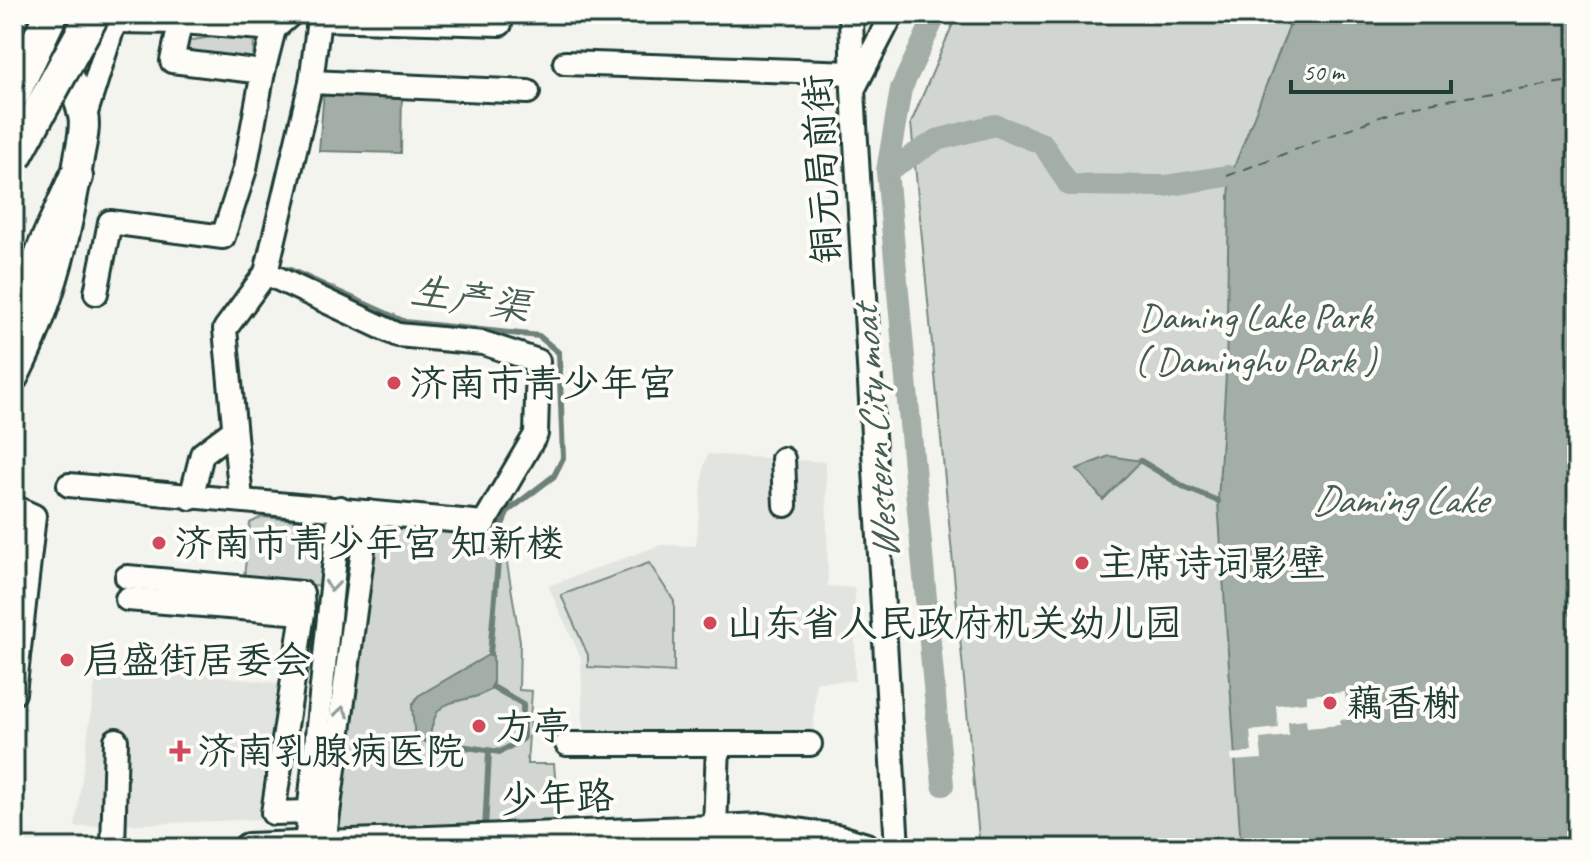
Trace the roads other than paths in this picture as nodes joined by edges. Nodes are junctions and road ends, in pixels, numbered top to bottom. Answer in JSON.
{"nodes":[{"id":1,"x":36,"y":14,"type":"edge"},
{"id":2,"x":51,"y":14,"type":"edge"},
{"id":3,"x":291,"y":14,"type":"edge"},
{"id":4,"x":851,"y":14,"type":"edge"},
{"id":5,"x":892,"y":14,"type":"edge"},
{"id":6,"x":108,"y":16,"type":"edge"},
{"id":7,"x":182,"y":18,"type":"edge"},
{"id":8,"x":500,"y":24,"type":"dead end"},
{"id":9,"x":274,"y":29,"type":"junction"},
{"id":10,"x":14,"y":39,"type":"edge"},
{"id":11,"x":565,"y":63,"type":"dead end"},
{"id":12,"x":263,"y":72,"type":"junction"},
{"id":13,"x":72,"y":82,"type":"junction"},
{"id":14,"x":311,"y":82,"type":"junction"},
{"id":15,"x":853,"y":82,"type":"junction"},
{"id":16,"x":14,"y":92,"type":"edge"},
{"id":17,"x":528,"y":92,"type":"dead end"},
{"id":18,"x":84,"y":119,"type":"junction"},
{"id":19,"x":14,"y":158,"type":"edge"},
{"id":20,"x":76,"y":177,"type":"junction"},
{"id":21,"x":266,"y":273,"type":"junction"},
{"id":22,"x":96,"y":293,"type":"dead end"},
{"id":23,"x":14,"y":327,"type":"edge"},
{"id":24,"x":14,"y":376,"type":"edge"},
{"id":25,"x":234,"y":430,"type":"junction"},
{"id":26,"x":783,"y":459,"type":"dead end"},
{"id":27,"x":69,"y":485,"type":"dead end"},
{"id":28,"x":191,"y":498,"type":"junction"},
{"id":29,"x":241,"y":500,"type":"junction"},
{"id":30,"x":785,"y":505,"type":"dead end"},
{"id":31,"x":14,"y":507,"type":"edge"},
{"id":32,"x":340,"y":508,"type":"junction"},
{"id":33,"x":368,"y":512,"type":"junction"},
{"id":34,"x":127,"y":588,"type":"dead end"},
{"id":35,"x":14,"y":693,"type":"edge"},
{"id":36,"x":116,"y":740,"type":"dead end"},
{"id":37,"x":567,"y":744,"type":"dead end"},
{"id":38,"x":718,"y":744,"type":"junction"},
{"id":39,"x":810,"y":744,"type":"dead end"},
{"id":40,"x":310,"y":812,"type":"junction"},
{"id":41,"x":715,"y":829,"type":"junction"},
{"id":42,"x":438,"y":844,"type":"edge"},
{"id":43,"x":315,"y":845,"type":"junction"},
{"id":44,"x":113,"y":848,"type":"edge"},
{"id":45,"x":248,"y":848,"type":"edge"},
{"id":46,"x":866,"y":848,"type":"edge"},
{"id":47,"x":897,"y":848,"type":"edge"}],
"edges":[{"from":1,"to":13,"type":"main road"},
{"from":2,"to":16,"type":"highway","bridge":true},
{"from":3,"to":9,"type":"street"},
{"from":4,"to":15,"type":"street","name":"铜元局前街"},
{"from":5,"to":15,"type":"street"},
{"from":6,"to":7,"type":"street"},
{"from":6,"to":18,"type":"street"},
{"from":6,"to":19,"type":"highway","bridge":true},
{"from":7,"to":9,"type":"street"},
{"from":7,"to":12,"type":"street"},
{"from":8,"to":14,"type":"street"},
{"from":9,"to":12,"type":"street"},
{"from":10,"to":13,"type":"main road"},
{"from":11,"to":15,"type":"street"},
{"from":12,"to":22,"type":"street"},
{"from":13,"to":18,"type":"main road"},
{"from":14,"to":17,"type":"street"},
{"from":14,"to":21,"type":"street"},
{"from":15,"to":47,"type":"street","name":"铜元局前街"},
{"from":18,"to":20,"type":"main road"},
{"from":20,"to":23,"type":"highway"},
{"from":20,"to":24,"type":"main road"},
{"from":21,"to":25,"type":"street"},
{"from":21,"to":33,"type":"street"},
{"from":25,"to":28,"type":"street"},
{"from":25,"to":29,"type":"street"},
{"from":26,"to":30,"type":"street"},
{"from":27,"to":28,"type":"street"},
{"from":28,"to":29,"type":"street"},
{"from":29,"to":32,"type":"street"},
{"from":31,"to":35,"type":"street"},
{"from":32,"to":33,"type":"street"},
{"from":32,"to":40,"type":"street","one_way":true},
{"from":43,"to":33,"type":"street","one_way":true},
{"from":34,"to":40,"type":"street"},
{"from":36,"to":44,"type":"street"},
{"from":37,"to":38,"type":"street"},
{"from":38,"to":39,"type":"street"},
{"from":38,"to":41,"type":"street"},
{"from":40,"to":43,"type":"street"},
{"from":41,"to":42,"type":"main road","name":"少年路"},
{"from":41,"to":46,"type":"main road","name":"少年路"},
{"from":42,"to":43,"type":"main road","name":"少年路"},
{"from":43,"to":45,"type":"main road","name":"少年路"}]}
